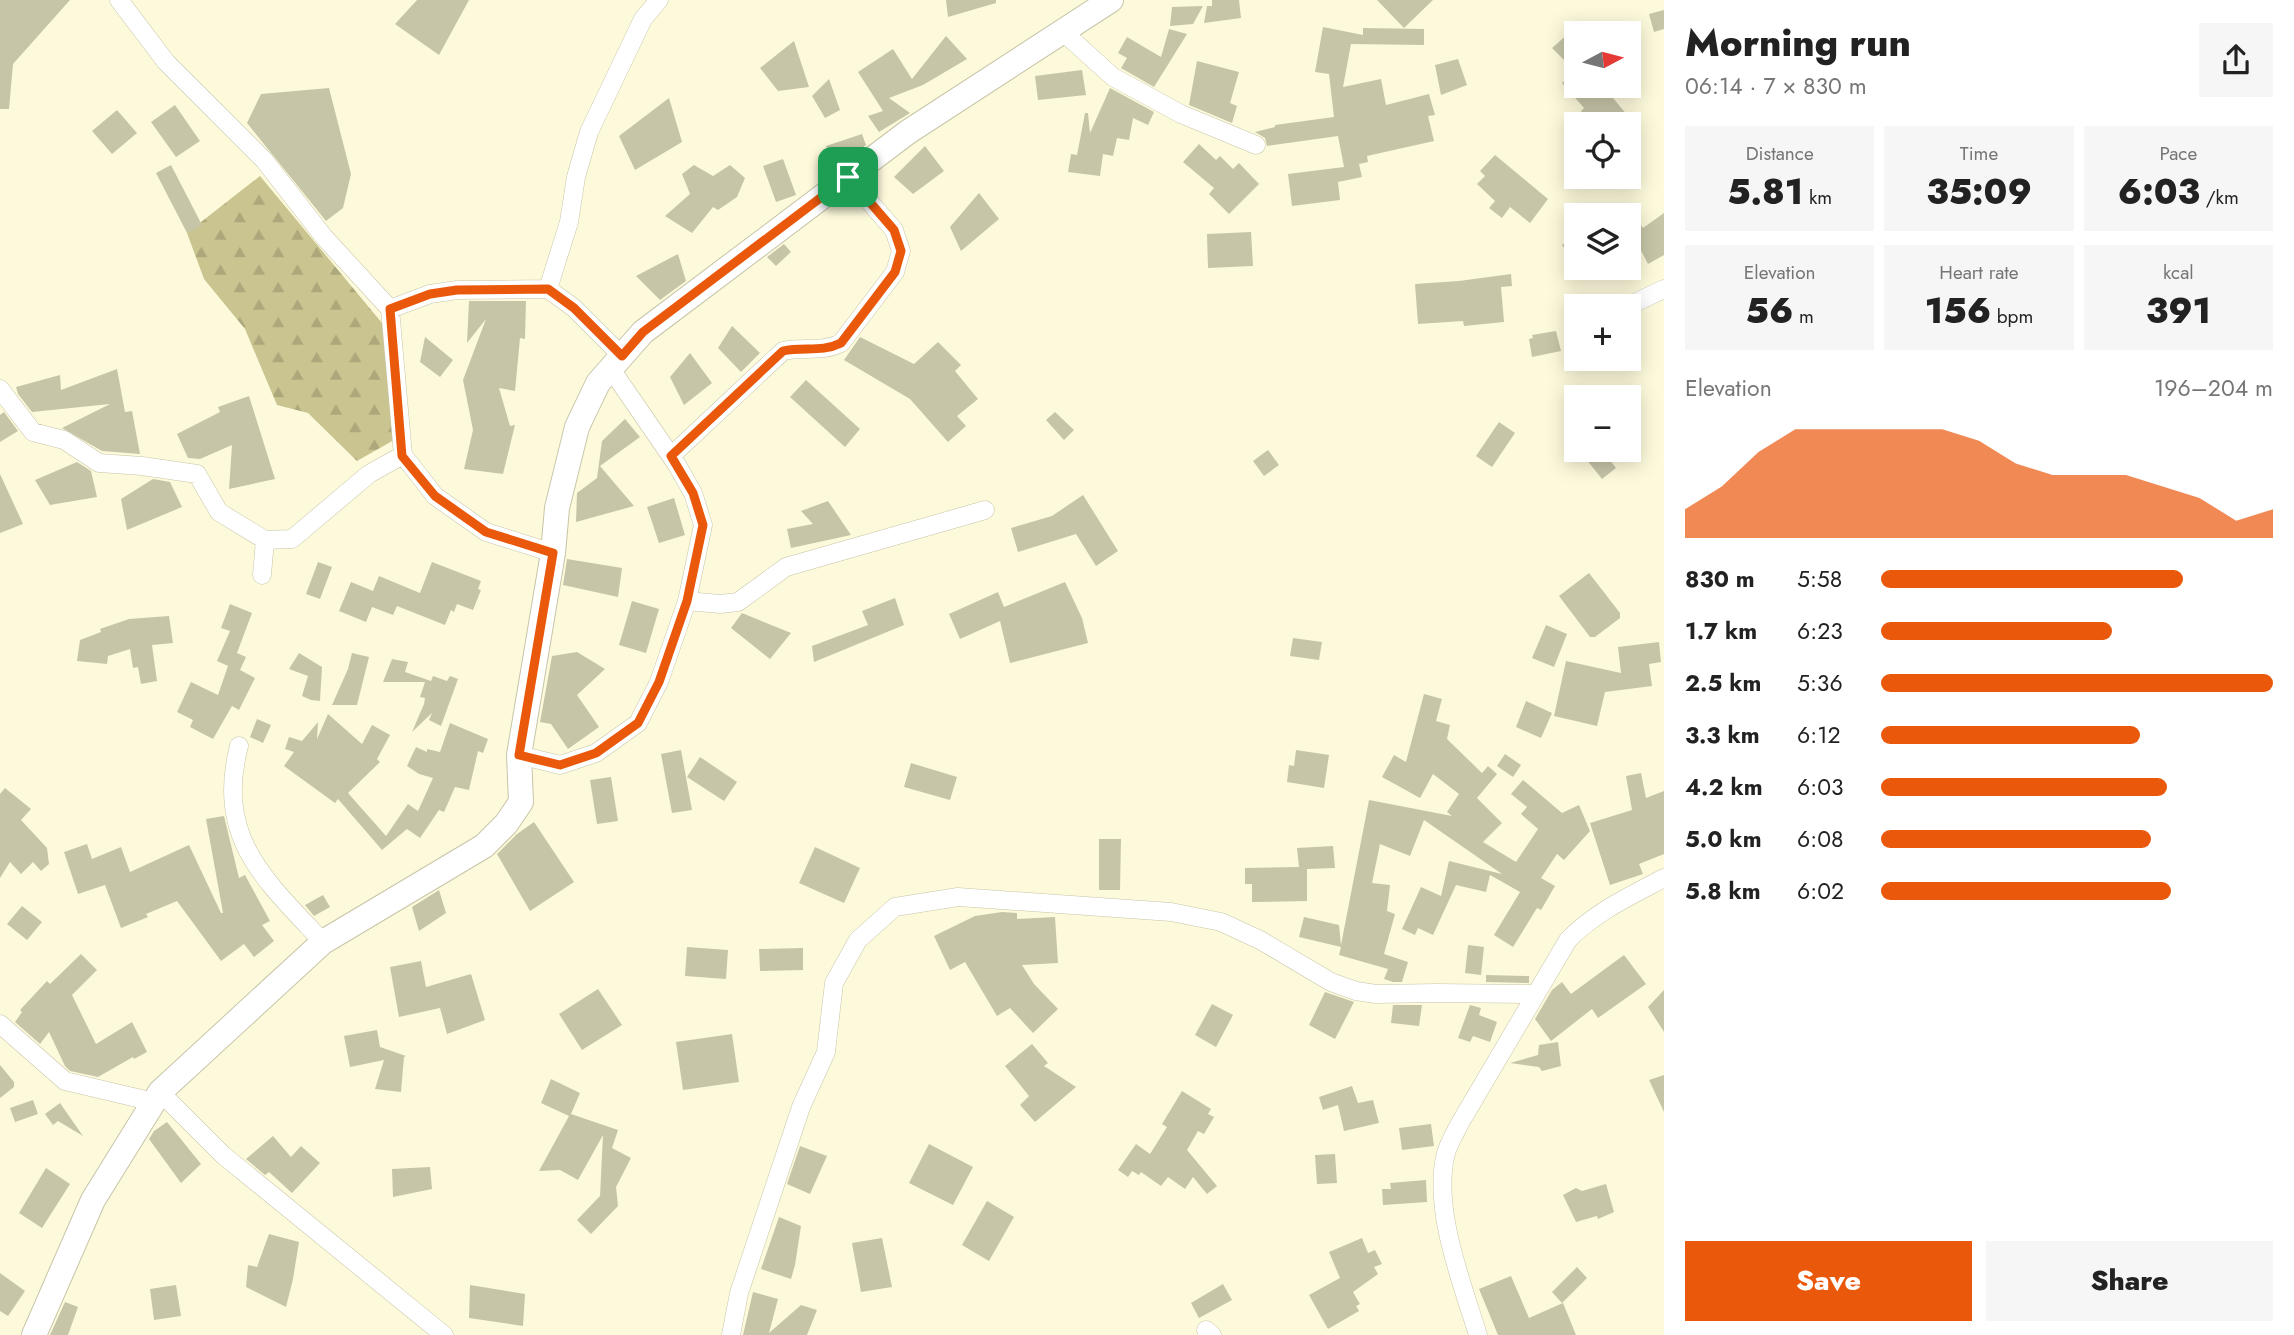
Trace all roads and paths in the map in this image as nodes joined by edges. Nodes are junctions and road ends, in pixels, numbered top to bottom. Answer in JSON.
{"nodes":[{"id":1,"x":119,"y":0,"type":"edge"},
{"id":2,"x":659,"y":0,"type":"edge"},
{"id":3,"x":1111,"y":0,"type":"edge"},
{"id":4,"x":1062,"y":32,"type":"junction"},
{"id":5,"x":1256,"y":145,"type":"dead end"},
{"id":6,"x":848,"y":177,"type":"junction"},
{"id":7,"x":548,"y":289,"type":"junction"},
{"id":8,"x":1664,"y":289,"type":"edge"},
{"id":9,"x":1641,"y":300,"type":"edge"},
{"id":10,"x":390,"y":309,"type":"junction"},
{"id":11,"x":616,"y":363,"type":"junction"},
{"id":12,"x":0,"y":390,"type":"edge"},
{"id":13,"x":402,"y":456,"type":"junction"},
{"id":14,"x":671,"y":456,"type":"junction"},
{"id":15,"x":985,"y":510,"type":"dead end"},
{"id":16,"x":265,"y":540,"type":"junction"},
{"id":17,"x":553,"y":553,"type":"junction"},
{"id":18,"x":262,"y":575,"type":"dead end"},
{"id":19,"x":687,"y":601,"type":"junction"},
{"id":20,"x":239,"y":746,"type":"dead end"},
{"id":21,"x":519,"y":755,"type":"junction"},
{"id":22,"x":1664,"y":878,"type":"edge"},
{"id":23,"x":323,"y":942,"type":"junction"},
{"id":24,"x":1536,"y":994,"type":"junction"},
{"id":25,"x":0,"y":1024,"type":"edge"},
{"id":26,"x":157,"y":1097,"type":"junction"},
{"id":27,"x":34,"y":1335,"type":"edge"},
{"id":28,"x":444,"y":1335,"type":"edge"},
{"id":29,"x":731,"y":1335,"type":"edge"},
{"id":30,"x":1478,"y":1335,"type":"edge"}],
"edges":[{"from":1,"to":10,"type":"street"},
{"from":2,"to":7,"type":"street"},
{"from":3,"to":4,"type":"street"},
{"from":4,"to":5,"type":"street"},
{"from":4,"to":6,"type":"street"},
{"from":6,"to":11,"type":"street"},
{"from":6,"to":14,"type":"street"},
{"from":7,"to":10,"type":"street"},
{"from":7,"to":11,"type":"street"},
{"from":8,"to":9,"type":"street"},
{"from":10,"to":13,"type":"street"},
{"from":11,"to":14,"type":"street"},
{"from":11,"to":17,"type":"street"},
{"from":12,"to":16,"type":"street"},
{"from":13,"to":16,"type":"street"},
{"from":13,"to":17,"type":"street"},
{"from":14,"to":19,"type":"street"},
{"from":15,"to":19,"type":"street"},
{"from":16,"to":18,"type":"street"},
{"from":17,"to":21,"type":"street"},
{"from":19,"to":21,"type":"street"},
{"from":20,"to":23,"type":"street"},
{"from":21,"to":23,"type":"street"},
{"from":22,"to":24,"type":"street"},
{"from":23,"to":26,"type":"street"},
{"from":24,"to":29,"type":"street"},
{"from":24,"to":30,"type":"street"},
{"from":25,"to":26,"type":"street"},
{"from":26,"to":27,"type":"street"},
{"from":26,"to":28,"type":"street"}]}
